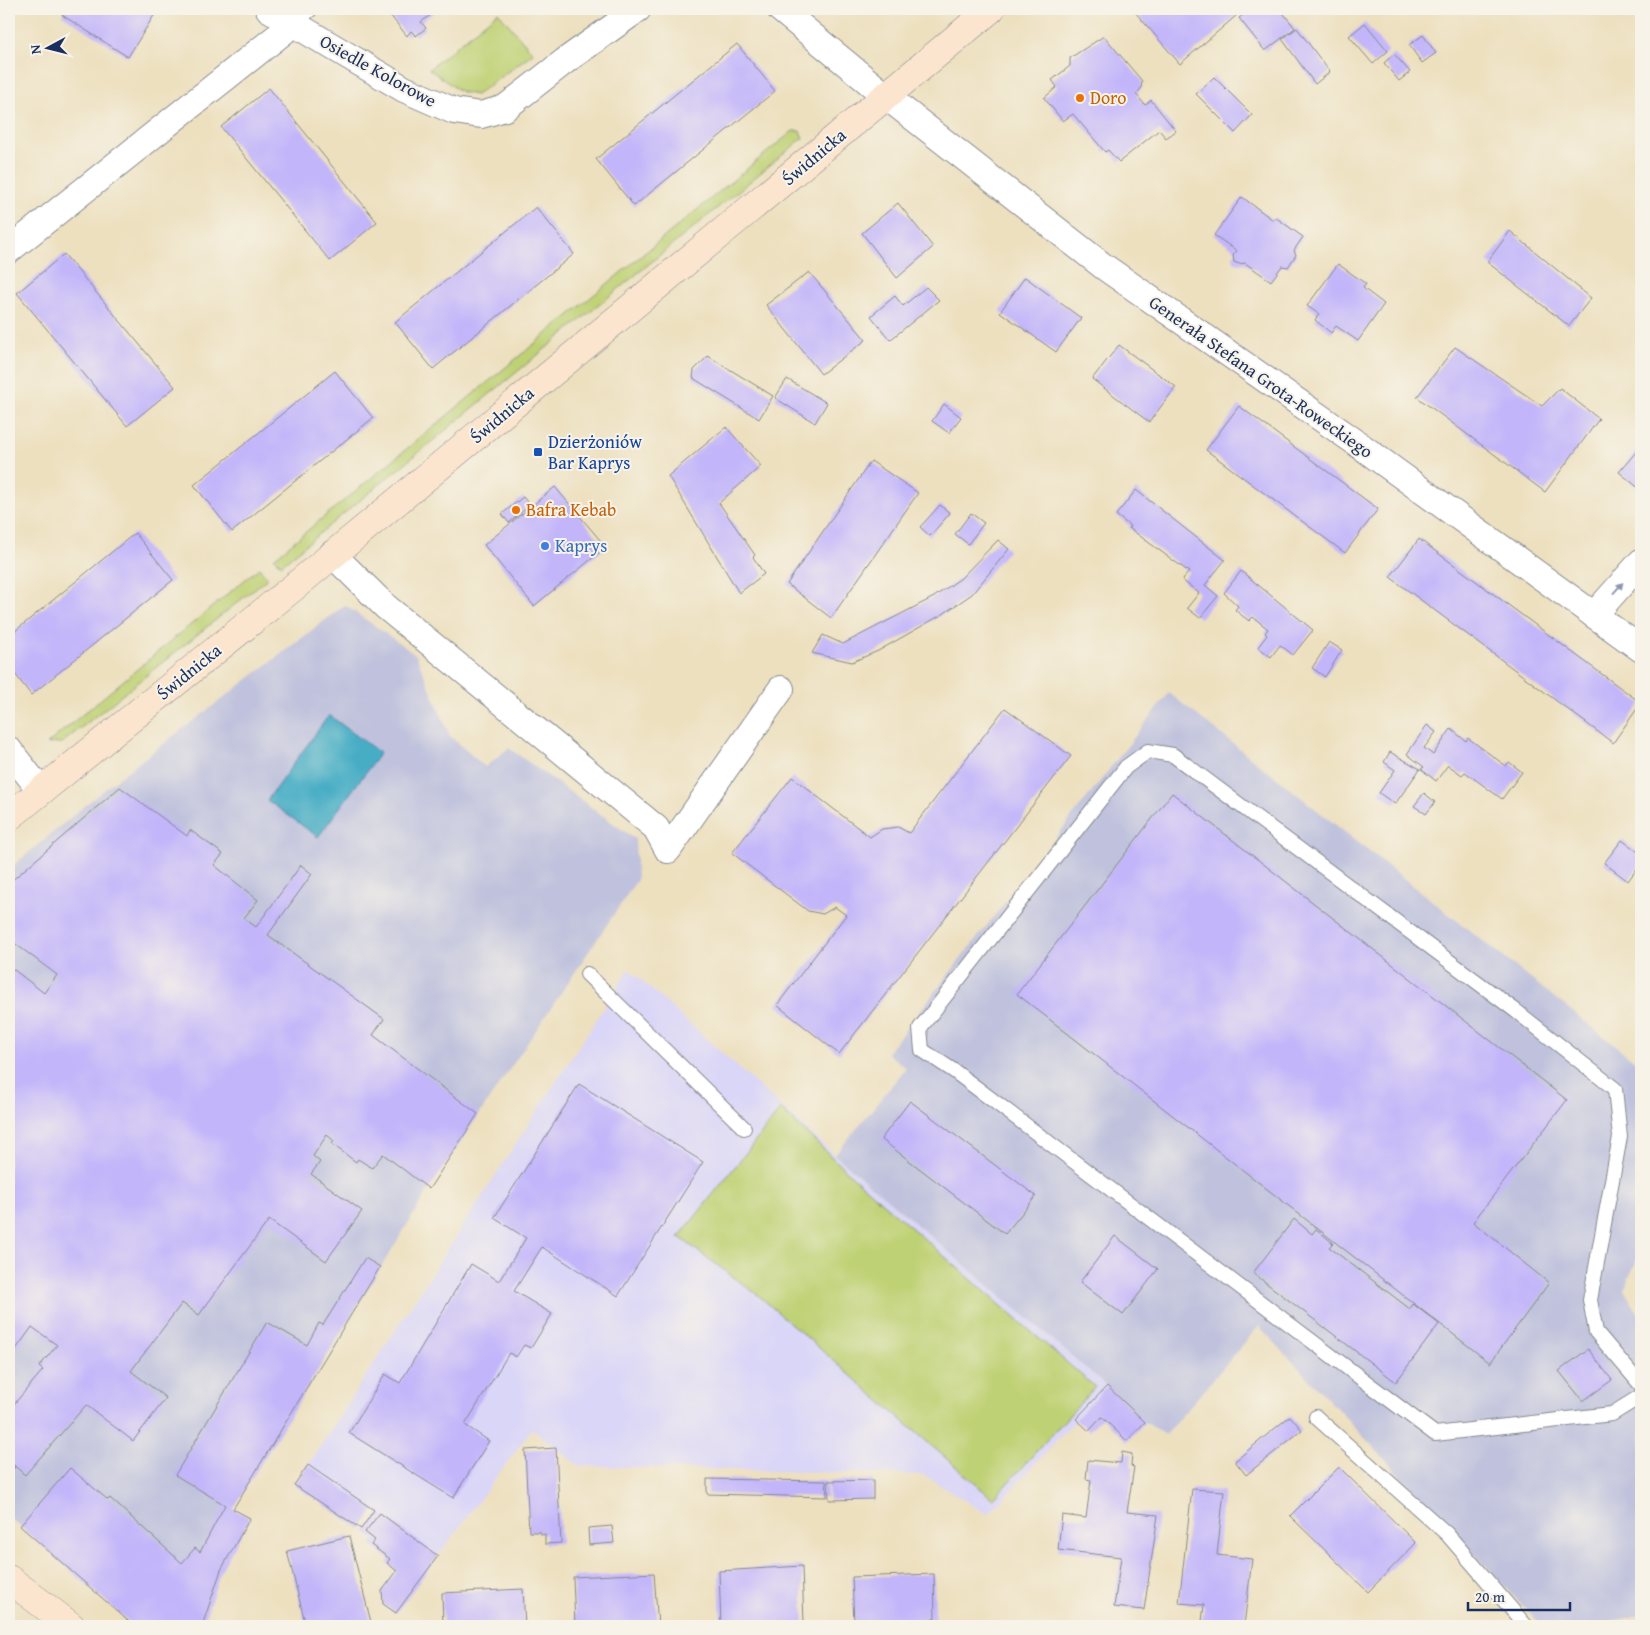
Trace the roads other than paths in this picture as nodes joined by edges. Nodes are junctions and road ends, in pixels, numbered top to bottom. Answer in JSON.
{"nodes":[{"id":1,"x":269,"y":9,"type":"edge"},
{"id":2,"x":638,"y":9,"type":"edge"},
{"id":3,"x":780,"y":9,"type":"edge"},
{"id":4,"x":991,"y":9,"type":"edge"},
{"id":5,"x":302,"y":16,"type":"edge"},
{"id":6,"x":887,"y":97,"type":"junction"},
{"id":7,"x":9,"y":250,"type":"edge"},
{"id":8,"x":332,"y":554,"type":"junction"},
{"id":9,"x":1641,"y":562,"type":"edge"},
{"id":10,"x":1594,"y":615,"type":"junction"},
{"id":11,"x":1641,"y":649,"type":"edge"},
{"id":12,"x":781,"y":689,"type":"dead end"},
{"id":13,"x":9,"y":750,"type":"edge"},
{"id":14,"x":41,"y":791,"type":"junction"},
{"id":15,"x":9,"y":817,"type":"edge"},
{"id":16,"x":587,"y":974,"type":"dead end"},
{"id":17,"x":744,"y":1128,"type":"dead end"},
{"id":18,"x":1641,"y":1385,"type":"edge"},
{"id":19,"x":1641,"y":1396,"type":"edge"},
{"id":20,"x":1316,"y":1416,"type":"dead end"},
{"id":21,"x":9,"y":1578,"type":"edge"},
{"id":22,"x":71,"y":1626,"type":"edge"},
{"id":23,"x":1526,"y":1626,"type":"edge"}],
"edges":[{"from":1,"to":5,"type":"street","name":"Osiedle Kolorowe"},
{"from":2,"to":5,"type":"street","name":"Osiedle Kolorowe"},
{"from":3,"to":6,"type":"street"},
{"from":4,"to":6,"type":"street","name":"Świdnicka"},
{"from":5,"to":7,"type":"street"},
{"from":6,"to":8,"type":"street","name":"Świdnicka"},
{"from":6,"to":10,"type":"street","name":"Generała Stefana Grota-Roweckiego"},
{"from":8,"to":12,"type":"street"},
{"from":8,"to":14,"type":"street","name":"Świdnicka"},
{"from":10,"to":9,"type":"street","one_way":true},
{"from":10,"to":11,"type":"street","name":"Generała Stefana Grota-Roweckiego"},
{"from":13,"to":14,"type":"street"},
{"from":14,"to":15,"type":"street","name":"Świdnicka"},
{"from":16,"to":17,"type":"lane"},
{"from":18,"to":19,"type":"lane"},
{"from":20,"to":23,"type":"lane"},
{"from":21,"to":22,"type":"street"}]}
